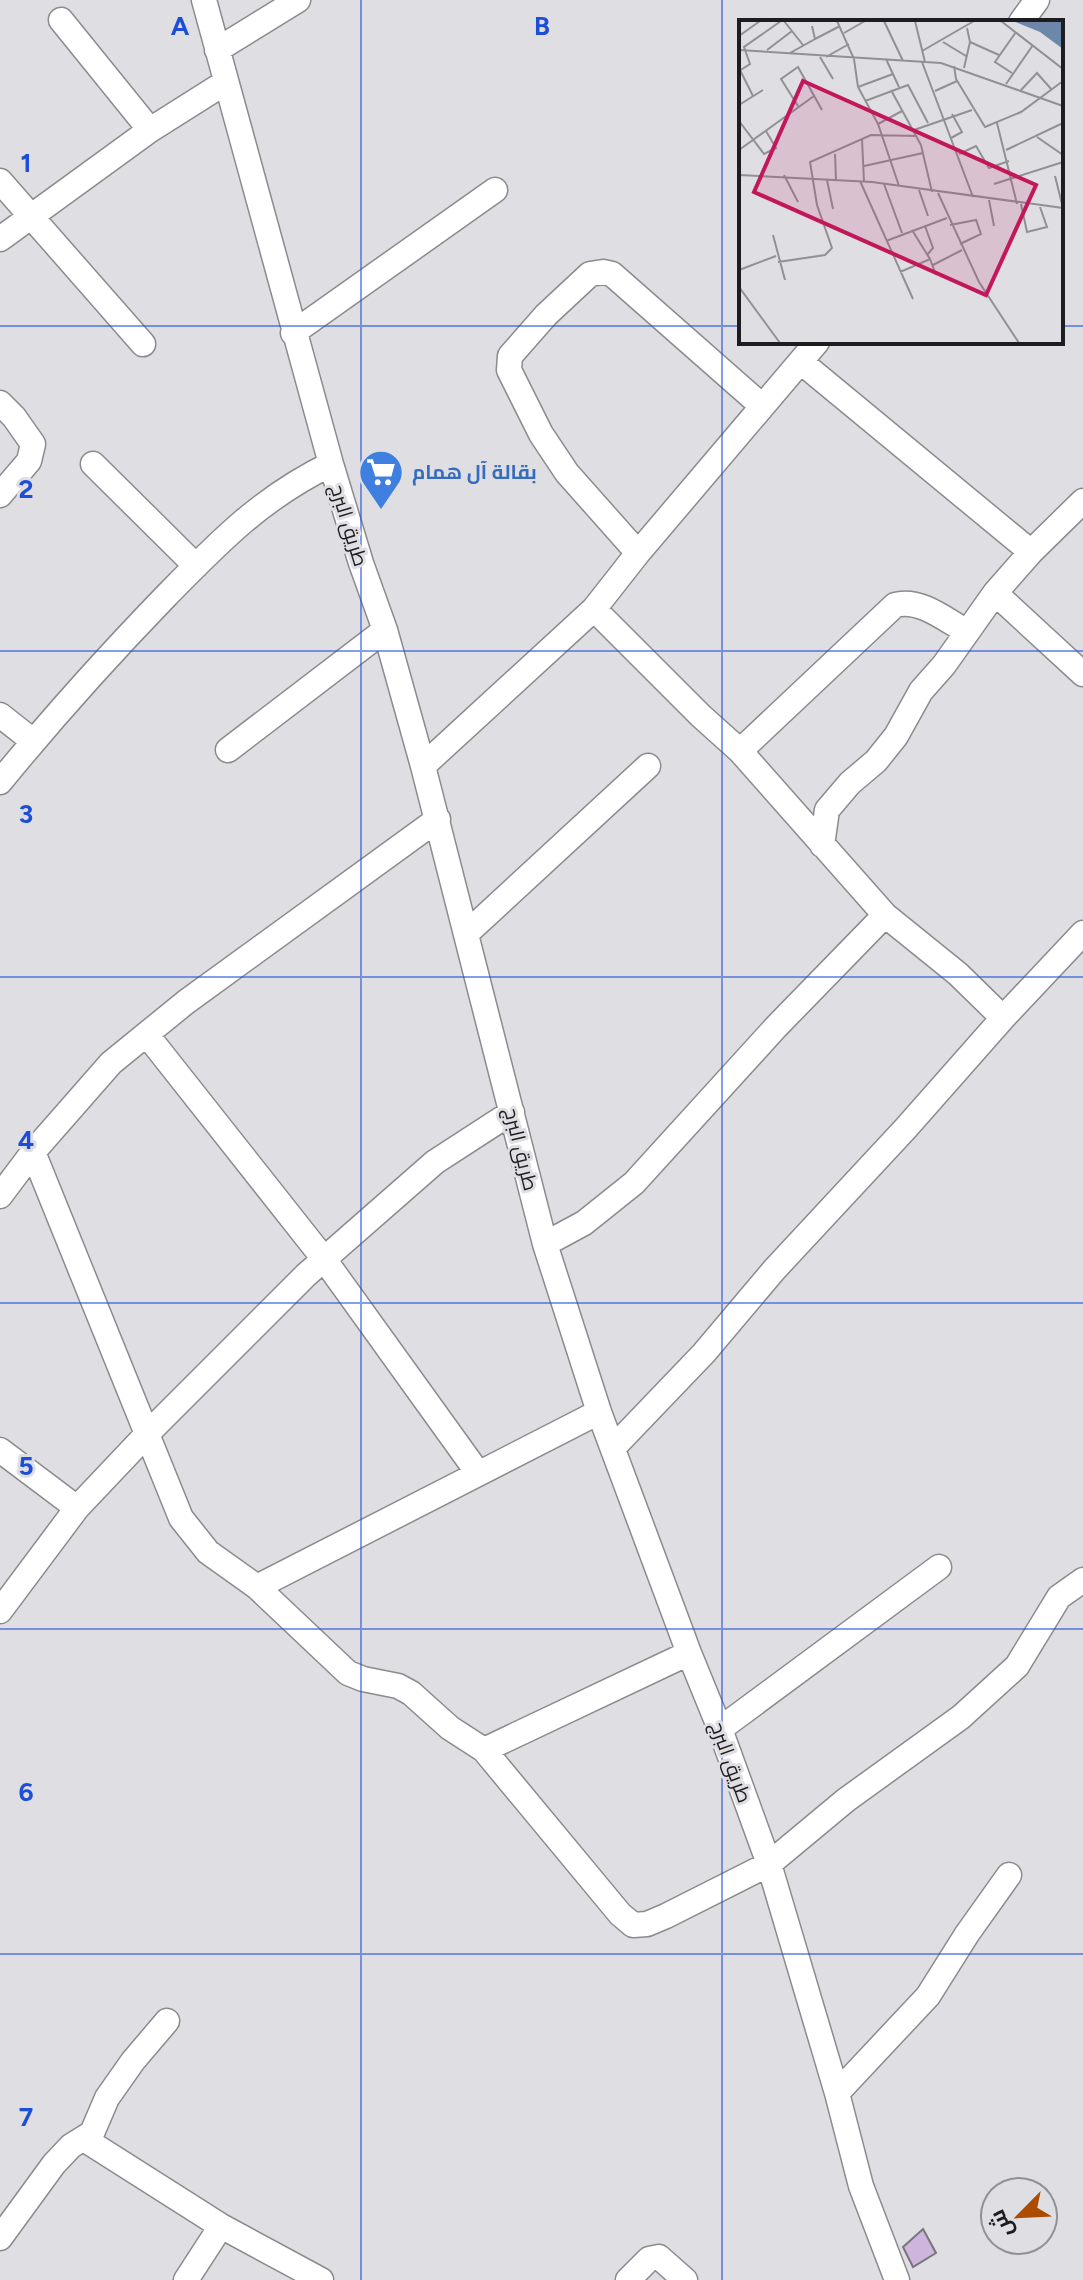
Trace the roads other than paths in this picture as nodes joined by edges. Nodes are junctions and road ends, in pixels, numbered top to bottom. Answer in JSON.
{"nodes":[{"id":1,"x":204,"y":0,"type":"edge"},
{"id":2,"x":298,"y":0,"type":"edge"},
{"id":3,"x":1037,"y":0,"type":"edge"},
{"id":4,"x":61,"y":20,"type":"dead end"},
{"id":5,"x":1022,"y":20,"type":"edge"},
{"id":6,"x":217,"y":50,"type":"junction"},
{"id":7,"x":226,"y":82,"type":"junction"},
{"id":8,"x":150,"y":130,"type":"junction"},
{"id":9,"x":0,"y":181,"type":"edge"},
{"id":10,"x":495,"y":190,"type":"dead end"},
{"id":11,"x":31,"y":217,"type":"junction"},
{"id":12,"x":0,"y":239,"type":"edge"},
{"id":13,"x":293,"y":333,"type":"junction"},
{"id":14,"x":143,"y":344,"type":"dead end"},
{"id":15,"x":815,"y":344,"type":"edge"},
{"id":16,"x":801,"y":362,"type":"junction"},
{"id":17,"x":0,"y":403,"type":"edge"},
{"id":18,"x":762,"y":406,"type":"junction"},
{"id":19,"x":93,"y":464,"type":"dead end"},
{"id":20,"x":331,"y":464,"type":"junction"},
{"id":21,"x":0,"y":495,"type":"edge"},
{"id":22,"x":1083,"y":501,"type":"edge"},
{"id":23,"x":1031,"y":552,"type":"junction"},
{"id":24,"x":638,"y":553,"type":"junction"},
{"id":25,"x":196,"y":566,"type":"junction"},
{"id":26,"x":995,"y":593,"type":"junction"},
{"id":27,"x":594,"y":609,"type":"junction"},
{"id":28,"x":385,"y":630,"type":"junction"},
{"id":29,"x":967,"y":632,"type":"junction"},
{"id":30,"x":1083,"y":674,"type":"edge"},
{"id":31,"x":0,"y":715,"type":"edge"},
{"id":32,"x":33,"y":741,"type":"junction"},
{"id":33,"x":228,"y":750,"type":"dead end"},
{"id":34,"x":740,"y":751,"type":"junction"},
{"id":35,"x":423,"y":766,"type":"junction"},
{"id":36,"x":648,"y":766,"type":"dead end"},
{"id":37,"x":0,"y":782,"type":"edge"},
{"id":38,"x":438,"y":819,"type":"junction"},
{"id":39,"x":822,"y":845,"type":"junction"},
{"id":40,"x":885,"y":915,"type":"junction"},
{"id":41,"x":467,"y":933,"type":"junction"},
{"id":42,"x":1083,"y":933,"type":"edge"},
{"id":43,"x":1003,"y":1018,"type":"junction"},
{"id":44,"x":147,"y":1035,"type":"junction"},
{"id":45,"x":512,"y":1112,"type":"junction"},
{"id":46,"x":33,"y":1152,"type":"junction"},
{"id":47,"x":0,"y":1194,"type":"edge"},
{"id":48,"x":545,"y":1244,"type":"junction"},
{"id":49,"x":324,"y":1259,"type":"junction"},
{"id":50,"x":599,"y":1412,"type":"junction"},
{"id":51,"x":148,"y":1433,"type":"junction"},
{"id":52,"x":613,"y":1448,"type":"junction"},
{"id":53,"x":0,"y":1450,"type":"edge"},
{"id":54,"x":478,"y":1473,"type":"junction"},
{"id":55,"x":77,"y":1508,"type":"junction"},
{"id":56,"x":939,"y":1567,"type":"dead end"},
{"id":57,"x":1083,"y":1580,"type":"edge"},
{"id":58,"x":257,"y":1587,"type":"junction"},
{"id":59,"x":0,"y":1611,"type":"edge"},
{"id":60,"x":689,"y":1653,"type":"junction"},
{"id":61,"x":720,"y":1729,"type":"junction"},
{"id":62,"x":484,"y":1750,"type":"junction"},
{"id":63,"x":769,"y":1864,"type":"junction"},
{"id":64,"x":1009,"y":1875,"type":"dead end"},
{"id":65,"x":167,"y":2021,"type":"dead end"},
{"id":66,"x":837,"y":2093,"type":"junction"},
{"id":67,"x":84,"y":2139,"type":"junction"},
{"id":68,"x":221,"y":2226,"type":"junction"},
{"id":69,"x":0,"y":2238,"type":"edge"},
{"id":70,"x":186,"y":2280,"type":"edge"},
{"id":71,"x":321,"y":2280,"type":"edge"},
{"id":72,"x":628,"y":2280,"type":"edge"},
{"id":73,"x":685,"y":2280,"type":"edge"},
{"id":74,"x":897,"y":2280,"type":"edge"}],
"edges":[{"from":1,"to":6,"type":"street","name":"طريق البرج"},
{"from":2,"to":6,"type":"street"},
{"from":3,"to":5,"type":"street"},
{"from":4,"to":8,"type":"street"},
{"from":6,"to":7,"type":"street","name":"طريق البرج"},
{"from":7,"to":8,"type":"street"},
{"from":7,"to":13,"type":"street","name":"طريق البرج"},
{"from":8,"to":11,"type":"street"},
{"from":9,"to":11,"type":"street"},
{"from":10,"to":13,"type":"street"},
{"from":11,"to":12,"type":"street"},
{"from":11,"to":14,"type":"street"},
{"from":13,"to":20,"type":"street","name":"طريق البرج"},
{"from":15,"to":16,"type":"street"},
{"from":16,"to":18,"type":"street"},
{"from":16,"to":23,"type":"street"},
{"from":17,"to":21,"type":"street"},
{"from":18,"to":24,"type":"street"},
{"from":18,"to":24,"type":"street"},
{"from":19,"to":25,"type":"street"},
{"from":20,"to":25,"type":"street"},
{"from":20,"to":28,"type":"street","name":"طريق البرج"},
{"from":22,"to":23,"type":"street"},
{"from":23,"to":26,"type":"street"},
{"from":24,"to":27,"type":"street"},
{"from":25,"to":32,"type":"street"},
{"from":26,"to":29,"type":"street"},
{"from":26,"to":30,"type":"street"},
{"from":27,"to":34,"type":"street"},
{"from":27,"to":35,"type":"street"},
{"from":28,"to":33,"type":"street"},
{"from":28,"to":35,"type":"street","name":"طريق البرج"},
{"from":29,"to":34,"type":"street"},
{"from":29,"to":39,"type":"street"},
{"from":31,"to":32,"type":"street"},
{"from":32,"to":37,"type":"street"},
{"from":34,"to":39,"type":"street"},
{"from":35,"to":38,"type":"street","name":"طريق البرج"},
{"from":36,"to":41,"type":"street"},
{"from":38,"to":41,"type":"street","name":"طريق البرج"},
{"from":38,"to":44,"type":"street"},
{"from":39,"to":40,"type":"street"},
{"from":40,"to":43,"type":"street"},
{"from":40,"to":48,"type":"street"},
{"from":41,"to":45,"type":"street","name":"طريق البرج"},
{"from":42,"to":43,"type":"street"},
{"from":43,"to":52,"type":"street"},
{"from":44,"to":46,"type":"street"},
{"from":44,"to":49,"type":"street"},
{"from":45,"to":48,"type":"street","name":"طريق البرج"},
{"from":45,"to":49,"type":"street"},
{"from":46,"to":47,"type":"street"},
{"from":46,"to":51,"type":"street"},
{"from":48,"to":50,"type":"street","name":"طريق البرج"},
{"from":49,"to":51,"type":"street"},
{"from":49,"to":54,"type":"street"},
{"from":50,"to":52,"type":"street","name":"طريق البرج"},
{"from":50,"to":54,"type":"street"},
{"from":51,"to":55,"type":"street"},
{"from":51,"to":58,"type":"street"},
{"from":52,"to":60,"type":"street","name":"طريق البرج"},
{"from":53,"to":55,"type":"street"},
{"from":54,"to":58,"type":"street"},
{"from":55,"to":59,"type":"street"},
{"from":56,"to":61,"type":"street"},
{"from":57,"to":63,"type":"street"},
{"from":58,"to":62,"type":"street"},
{"from":60,"to":61,"type":"street","name":"طريق البرج"},
{"from":60,"to":62,"type":"street"},
{"from":61,"to":63,"type":"street","name":"طريق البرج"},
{"from":62,"to":63,"type":"street"},
{"from":63,"to":66,"type":"street","name":"طريق البرج"},
{"from":64,"to":66,"type":"street"},
{"from":65,"to":67,"type":"street"},
{"from":66,"to":74,"type":"street","name":"طريق البرج"},
{"from":67,"to":68,"type":"street"},
{"from":67,"to":69,"type":"street"},
{"from":68,"to":70,"type":"street"},
{"from":68,"to":71,"type":"street"},
{"from":72,"to":73,"type":"street"}]}
